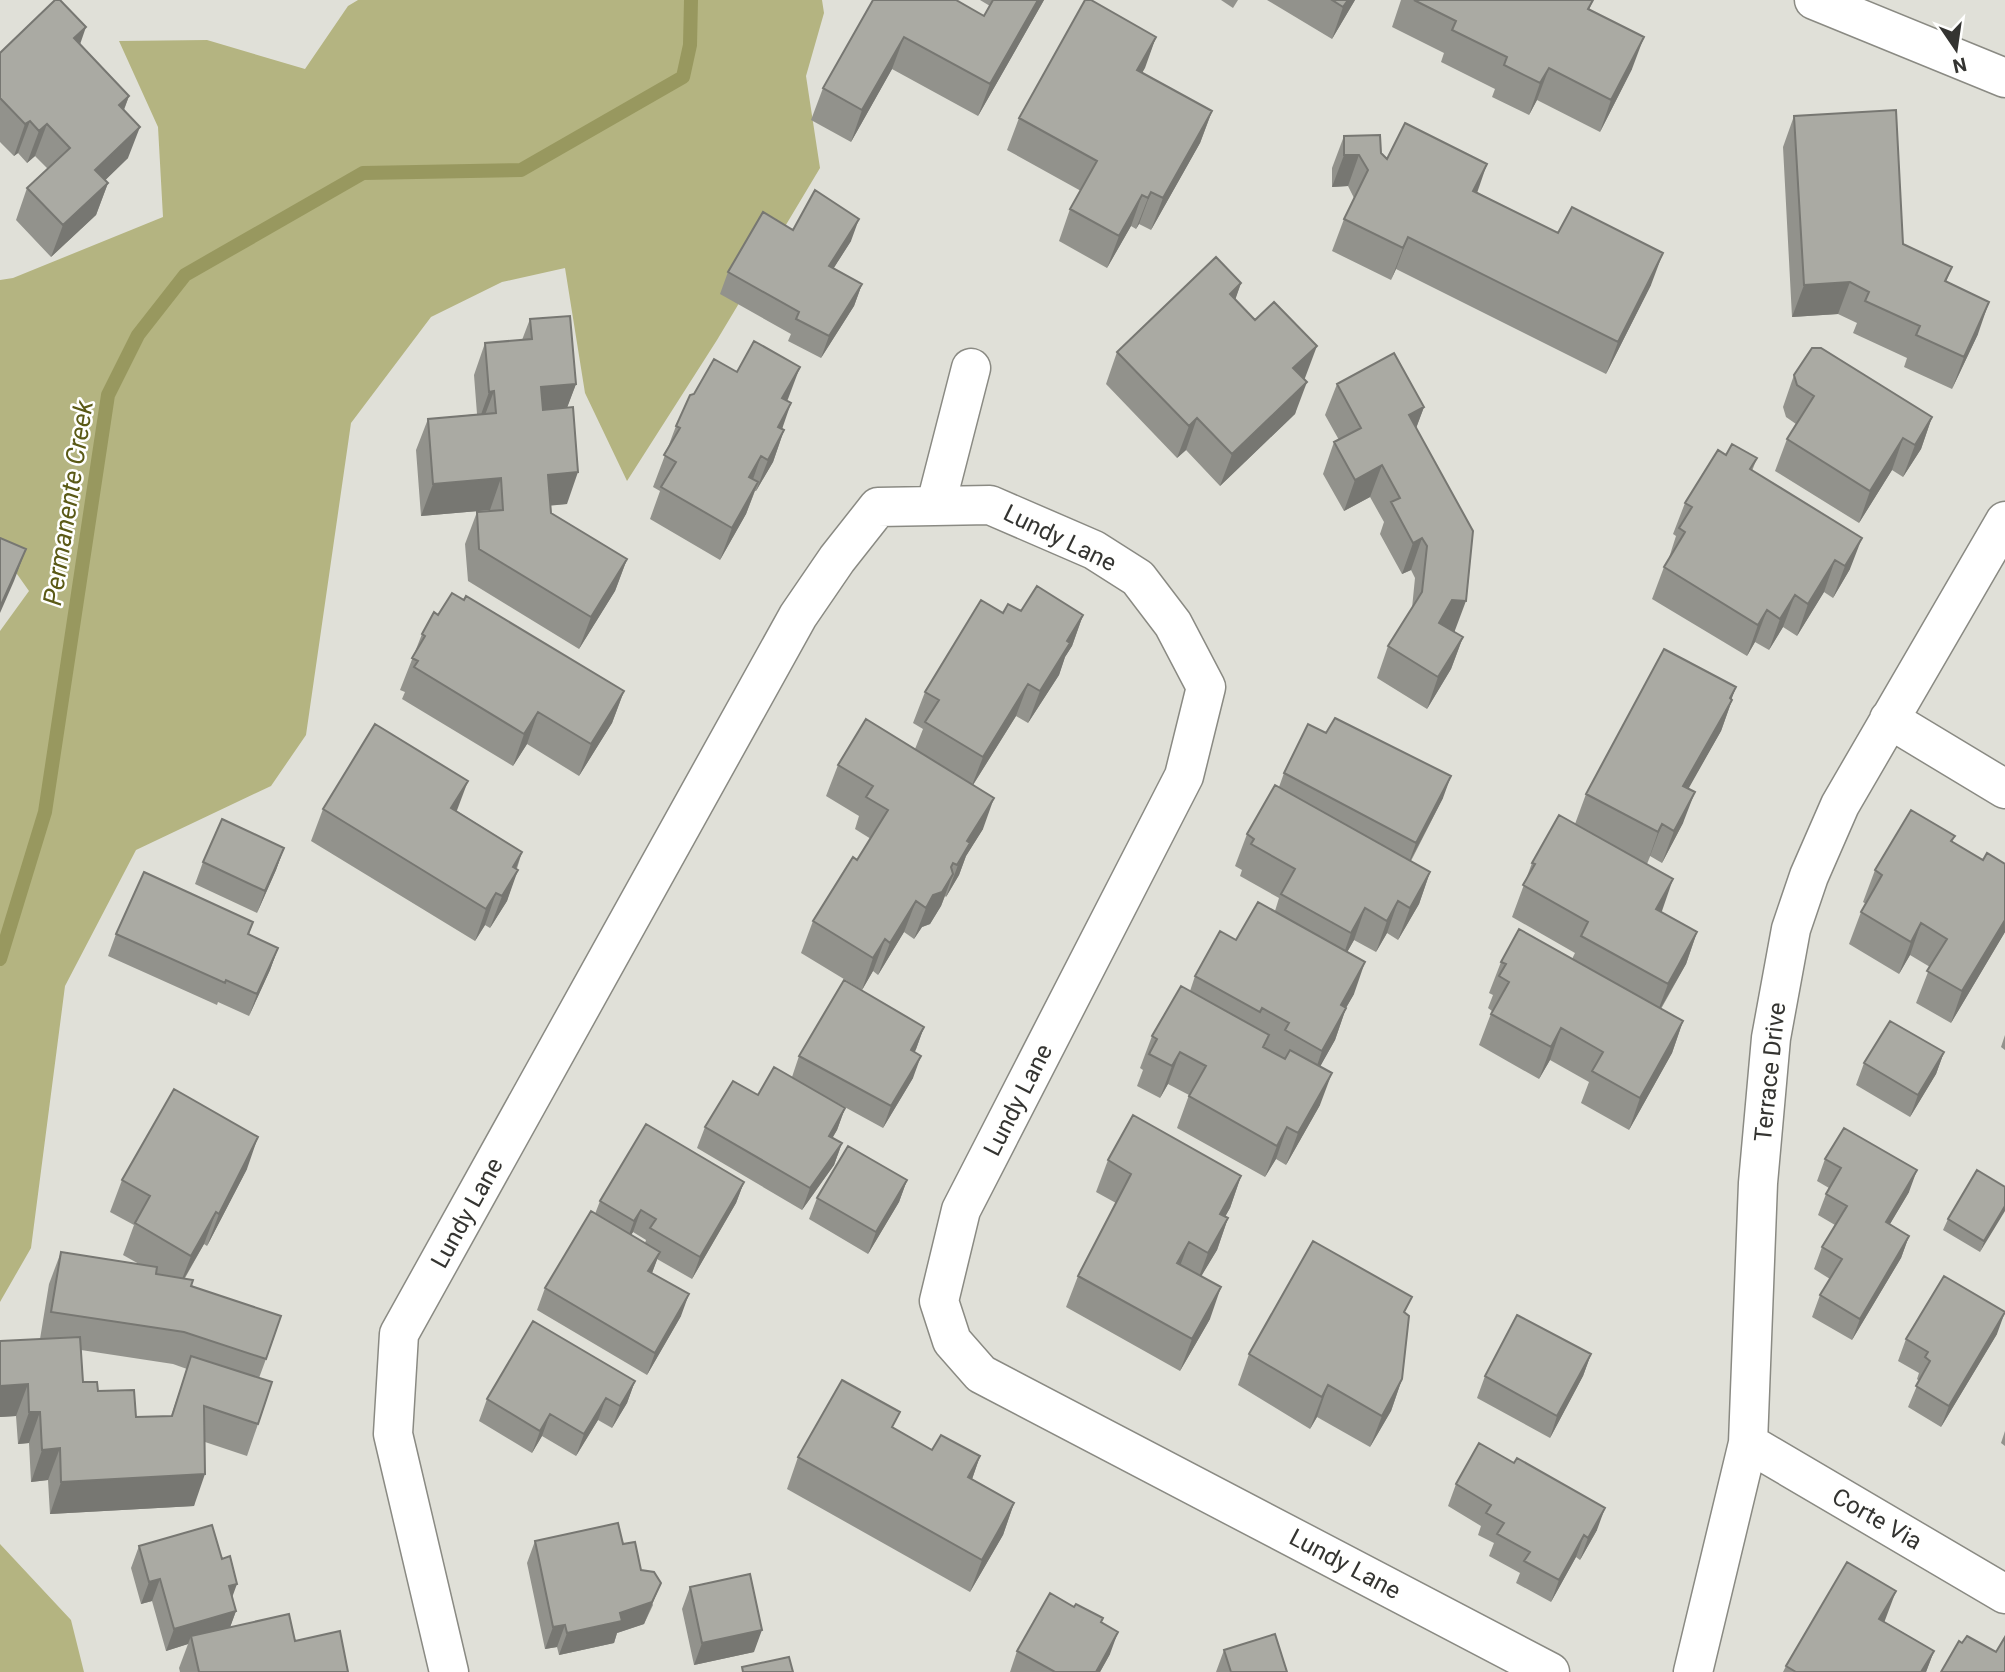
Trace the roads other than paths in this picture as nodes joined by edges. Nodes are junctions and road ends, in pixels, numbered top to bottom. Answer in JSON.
{"nodes":[{"id":1,"x":1814,"y":0,"type":"edge"},
{"id":2,"x":2005,"y":78,"type":"edge"},
{"id":3,"x":971,"y":368,"type":"dead end"},
{"id":4,"x":936,"y":504,"type":"junction"},
{"id":5,"x":2005,"y":521,"type":"edge"},
{"id":6,"x":1889,"y":719,"type":"junction"},
{"id":7,"x":2005,"y":789,"type":"edge"},
{"id":8,"x":1748,"y":1443,"type":"junction"},
{"id":9,"x":2005,"y":1594,"type":"edge"},
{"id":10,"x":449,"y":1672,"type":"edge"},
{"id":11,"x":1550,"y":1672,"type":"edge"},
{"id":12,"x":1693,"y":1672,"type":"edge"}],
"edges":[{"from":1,"to":2,"type":"street"},
{"from":3,"to":4,"type":"street"},
{"from":4,"to":10,"type":"street","name":"Lundy Lane"},
{"from":4,"to":11,"type":"street","name":"Lundy Lane"},
{"from":5,"to":6,"type":"street","name":"Terrace Drive"},
{"from":6,"to":7,"type":"street"},
{"from":6,"to":8,"type":"street","name":"Terrace Drive"},
{"from":8,"to":9,"type":"street","name":"Corte Via"},
{"from":8,"to":12,"type":"street","name":"Terrace Drive"}]}
